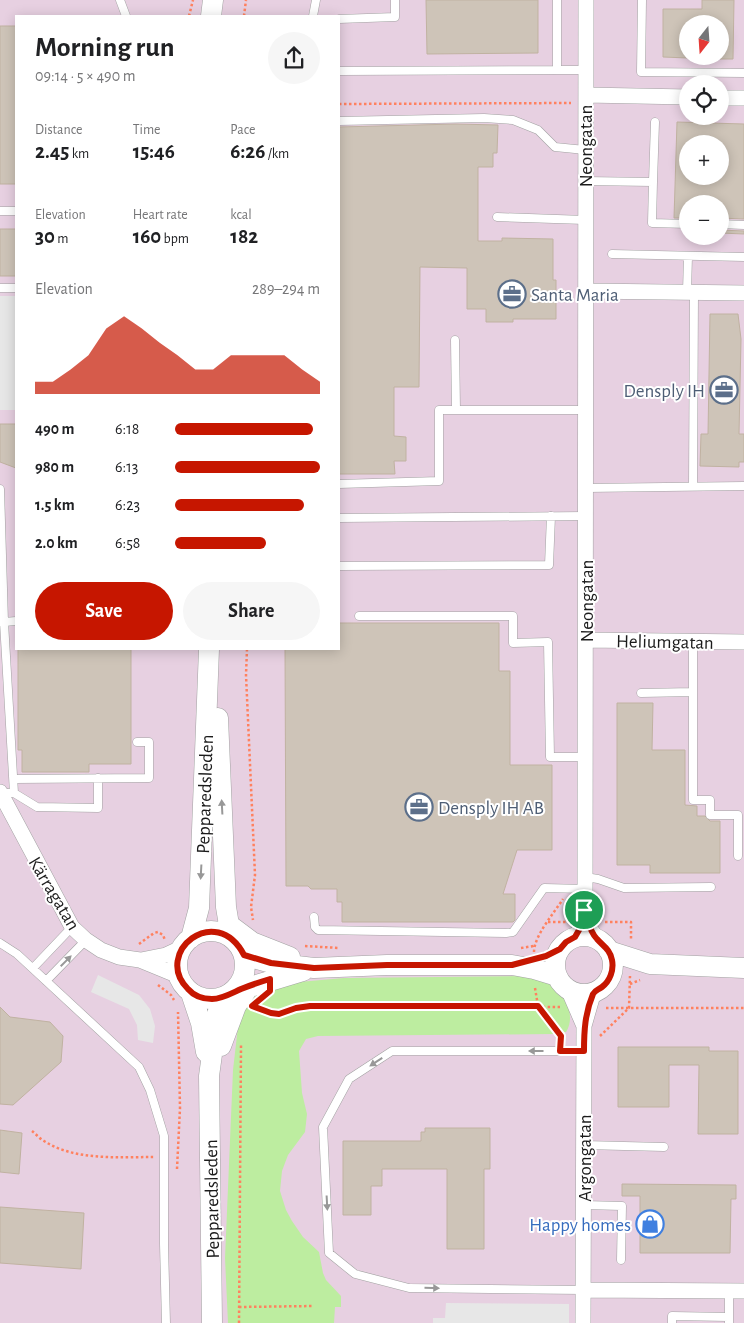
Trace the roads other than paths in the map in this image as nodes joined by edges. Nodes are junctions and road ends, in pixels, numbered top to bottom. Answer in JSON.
{"nodes":[{"id":1,"x":120,"y":0,"type":"edge"},
{"id":2,"x":214,"y":0,"type":"edge"},
{"id":3,"x":316,"y":0,"type":"edge"},
{"id":4,"x":395,"y":0,"type":"edge"},
{"id":5,"x":558,"y":0,"type":"edge"},
{"id":6,"x":586,"y":0,"type":"edge"},
{"id":7,"x":642,"y":0,"type":"edge"},
{"id":8,"x":126,"y":15,"type":"edge"},
{"id":9,"x":211,"y":15,"type":"edge"},
{"id":10,"x":313,"y":15,"type":"edge"},
{"id":11,"x":340,"y":19,"type":"edge"},
{"id":12,"x":340,"y":70,"type":"edge"},
{"id":13,"x":558,"y":70,"type":"junction"},
{"id":14,"x":586,"y":70,"type":"junction"},
{"id":15,"x":744,"y":73,"type":"edge"},
{"id":16,"x":679,"y":97,"type":"edge"},
{"id":17,"x":729,"y":98,"type":"edge"},
{"id":18,"x":744,"y":98,"type":"edge"},
{"id":19,"x":585,"y":99,"type":"junction"},
{"id":20,"x":340,"y":121,"type":"edge"},
{"id":21,"x":655,"y":122,"type":"dead end"},
{"id":22,"x":585,"y":150,"type":"junction"},
{"id":23,"x":585,"y":181,"type":"junction"},
{"id":24,"x":653,"y":182,"type":"junction"},
{"id":25,"x":0,"y":211,"type":"edge"},
{"id":26,"x":15,"y":211,"type":"edge"},
{"id":27,"x":498,"y":217,"type":"dead end"},
{"id":28,"x":585,"y":220,"type":"junction"},
{"id":29,"x":679,"y":224,"type":"edge"},
{"id":30,"x":729,"y":224,"type":"edge"},
{"id":31,"x":744,"y":225,"type":"edge"},
{"id":32,"x":612,"y":254,"type":"dead end"},
{"id":33,"x":688,"y":256,"type":"junction"},
{"id":34,"x":744,"y":257,"type":"edge"},
{"id":35,"x":0,"y":288,"type":"edge"},
{"id":36,"x":15,"y":288,"type":"edge"},
{"id":37,"x":586,"y":291,"type":"junction"},
{"id":38,"x":690,"y":292,"type":"junction"},
{"id":39,"x":744,"y":293,"type":"edge"},
{"id":40,"x":455,"y":340,"type":"dead end"},
{"id":41,"x":456,"y":410,"type":"junction"},
{"id":42,"x":586,"y":410,"type":"junction"},
{"id":43,"x":340,"y":484,"type":"edge"},
{"id":44,"x":693,"y":486,"type":"junction"},
{"id":45,"x":744,"y":486,"type":"edge"},
{"id":46,"x":586,"y":488,"type":"junction"},
{"id":47,"x":0,"y":490,"type":"edge"},
{"id":48,"x":551,"y":516,"type":"junction"},
{"id":49,"x":586,"y":516,"type":"junction"},
{"id":50,"x":340,"y":518,"type":"edge"},
{"id":51,"x":340,"y":566,"type":"edge"},
{"id":52,"x":359,"y":616,"type":"dead end"},
{"id":53,"x":15,"y":621,"type":"edge"},
{"id":54,"x":2,"y":622,"type":"edge"},
{"id":55,"x":586,"y":640,"type":"junction"},
{"id":56,"x":693,"y":641,"type":"junction"},
{"id":57,"x":744,"y":642,"type":"edge"},
{"id":58,"x":209,"y":650,"type":"edge"},
{"id":59,"x":215,"y":650,"type":"edge"},
{"id":60,"x":693,"y":692,"type":"junction"},
{"id":61,"x":642,"y":693,"type":"dead end"},
{"id":62,"x":137,"y":742,"type":"dead end"},
{"id":63,"x":586,"y":757,"type":"junction"},
{"id":64,"x":98,"y":778,"type":"junction"},
{"id":65,"x":14,"y":779,"type":"junction"},
{"id":66,"x":5,"y":793,"type":"edge"},
{"id":67,"x":738,"y":856,"type":"dead end"},
{"id":68,"x":585,"y":883,"type":"junction"},
{"id":69,"x":711,"y":886,"type":"dead end"},
{"id":70,"x":584,"y":910,"type":"junction"},
{"id":71,"x":314,"y":917,"type":"dead end"},
{"id":72,"x":72,"y":927,"type":"junction"},
{"id":73,"x":230,"y":931,"type":"junction"},
{"id":74,"x":86,"y":940,"type":"junction"},
{"id":75,"x":187,"y":942,"type":"junction"},
{"id":76,"x":567,"y":943,"type":"junction"},
{"id":77,"x":0,"y":944,"type":"edge"},
{"id":78,"x":603,"y":945,"type":"junction"},
{"id":79,"x":244,"y":955,"type":"junction"},
{"id":80,"x":140,"y":960,"type":"junction"},
{"id":81,"x":650,"y":964,"type":"junction"},
{"id":82,"x":512,"y":965,"type":"junction"},
{"id":83,"x":33,"y":968,"type":"junction"},
{"id":84,"x":314,"y":968,"type":"junction"},
{"id":85,"x":744,"y":968,"type":"edge"},
{"id":86,"x":46,"y":981,"type":"junction"},
{"id":87,"x":563,"y":982,"type":"junction"},
{"id":88,"x":172,"y":983,"type":"junction"},
{"id":89,"x":191,"y":993,"type":"junction"},
{"id":90,"x":254,"y":993,"type":"junction"},
{"id":91,"x":227,"y":995,"type":"junction"},
{"id":92,"x":592,"y":997,"type":"junction"},
{"id":93,"x":584,"y":1051,"type":"junction"},
{"id":94,"x":210,"y":1076,"type":"junction"},
{"id":95,"x":584,"y":1145,"type":"junction"},
{"id":96,"x":664,"y":1147,"type":"dead end"},
{"id":97,"x":584,"y":1205,"type":"junction"},
{"id":98,"x":621,"y":1260,"type":"dead end"},
{"id":99,"x":584,"y":1290,"type":"junction"},
{"id":100,"x":737,"y":1291,"type":"edge"},
{"id":101,"x":729,"y":1320,"type":"edge"},
{"id":102,"x":166,"y":1323,"type":"edge"},
{"id":103,"x":212,"y":1323,"type":"edge"},
{"id":104,"x":583,"y":1323,"type":"edge"},
{"id":105,"x":672,"y":1323,"type":"edge"}],
"edges":[{"from":1,"to":8,"type":"lane"},
{"from":2,"to":9,"type":"street"},
{"from":3,"to":10,"type":"lane"},
{"from":4,"to":11,"type":"lane"},
{"from":5,"to":13,"type":"lane"},
{"from":6,"to":14,"type":"street","name":"Neongatan"},
{"from":7,"to":15,"type":"lane"},
{"from":12,"to":13,"type":"lane"},
{"from":13,"to":14,"type":"lane"},
{"from":14,"to":19,"type":"street","name":"Neongatan"},
{"from":16,"to":19,"type":"street"},
{"from":17,"to":18,"type":"street"},
{"from":19,"to":22,"type":"street","name":"Neongatan"},
{"from":20,"to":22,"type":"lane"},
{"from":21,"to":24,"type":"lane"},
{"from":22,"to":23,"type":"street","name":"Neongatan"},
{"from":23,"to":24,"type":"lane"},
{"from":23,"to":28,"type":"street","name":"Neongatan"},
{"from":24,"to":29,"type":"lane"},
{"from":25,"to":26,"type":"lane"},
{"from":27,"to":28,"type":"lane"},
{"from":28,"to":37,"type":"street","name":"Neongatan"},
{"from":30,"to":31,"type":"lane"},
{"from":32,"to":33,"type":"lane"},
{"from":33,"to":34,"type":"lane"},
{"from":33,"to":38,"type":"lane"},
{"from":35,"to":36,"type":"lane"},
{"from":37,"to":38,"type":"street"},
{"from":37,"to":42,"type":"street","name":"Neongatan"},
{"from":38,"to":39,"type":"street"},
{"from":38,"to":44,"type":"lane"},
{"from":40,"to":41,"type":"lane"},
{"from":41,"to":42,"type":"lane"},
{"from":41,"to":43,"type":"lane"},
{"from":42,"to":46,"type":"street","name":"Neongatan"},
{"from":44,"to":45,"type":"lane"},
{"from":44,"to":46,"type":"lane"},
{"from":46,"to":49,"type":"street","name":"Neongatan"},
{"from":47,"to":54,"type":"lane"},
{"from":48,"to":49,"type":"lane"},
{"from":48,"to":50,"type":"lane"},
{"from":48,"to":51,"type":"lane"},
{"from":49,"to":55,"type":"street","name":"Neongatan"},
{"from":52,"to":63,"type":"lane"},
{"from":53,"to":54,"type":"lane"},
{"from":54,"to":65,"type":"lane"},
{"from":55,"to":56,"type":"street","name":"Heliumgatan"},
{"from":55,"to":63,"type":"street","name":"Neongatan"},
{"from":56,"to":57,"type":"street","name":"Heliumgatan"},
{"from":56,"to":60,"type":"lane"},
{"from":58,"to":75,"type":"street","name":"Pepparedsleden","one_way":true},
{"from":73,"to":59,"type":"street","name":"Pepparedsleden","one_way":true},
{"from":60,"to":61,"type":"lane"},
{"from":60,"to":67,"type":"lane"},
{"from":62,"to":64,"type":"lane"},
{"from":63,"to":68,"type":"street","name":"Neongatan"},
{"from":64,"to":65,"type":"lane"},
{"from":64,"to":66,"type":"lane"},
{"from":65,"to":66,"type":"lane"},
{"from":66,"to":72,"type":"street","name":"Kärragatan"},
{"from":68,"to":69,"type":"lane"},
{"from":68,"to":70,"type":"street","name":"Neongatan"},
{"from":68,"to":71,"type":"lane"},
{"from":70,"to":76,"type":"street","name":"Neongatan"},
{"from":70,"to":78,"type":"street","name":"Neongatan"},
{"from":72,"to":74,"type":"street","name":"Kärragatan"},
{"from":72,"to":83,"type":"lane"},
{"from":73,"to":75,"type":"street"},
{"from":73,"to":79,"type":"street"},
{"from":73,"to":84,"type":"street"},
{"from":74,"to":80,"type":"street","name":"Kärragatan"},
{"from":86,"to":74,"type":"lane","one_way":true},
{"from":75,"to":80,"type":"street","name":"Kärragatan"},
{"from":75,"to":88,"type":"street"},
{"from":76,"to":78,"type":"street"},
{"from":76,"to":82,"type":"street"},
{"from":76,"to":87,"type":"street"},
{"from":77,"to":83,"type":"lane"},
{"from":78,"to":81,"type":"street"},
{"from":78,"to":92,"type":"street"},
{"from":79,"to":84,"type":"street"},
{"from":79,"to":91,"type":"street"},
{"from":80,"to":88,"type":"street","name":"Kärragatan"},
{"from":81,"to":85,"type":"street"},
{"from":81,"to":92,"type":"street"},
{"from":82,"to":84,"type":"street"},
{"from":82,"to":87,"type":"street"},
{"from":83,"to":86,"type":"lane"},
{"from":84,"to":90,"type":"street"},
{"from":86,"to":102,"type":"lane"},
{"from":87,"to":92,"type":"street"},
{"from":88,"to":89,"type":"street"},
{"from":89,"to":91,"type":"street"},
{"from":89,"to":94,"type":"street","name":"Pepparedsleden"},
{"from":90,"to":91,"type":"street"},
{"from":90,"to":94,"type":"street"},
{"from":91,"to":94,"type":"street","name":"Pepparedsleden"},
{"from":92,"to":93,"type":"street","name":"Argongatan"},
{"from":93,"to":95,"type":"street","name":"Argongatan"},
{"from":93,"to":99,"type":"lane","one_way":true},
{"from":94,"to":103,"type":"street","name":"Pepparedsleden"},
{"from":95,"to":96,"type":"lane"},
{"from":95,"to":97,"type":"street","name":"Argongatan"},
{"from":97,"to":98,"type":"lane"},
{"from":97,"to":99,"type":"street","name":"Argongatan"},
{"from":99,"to":100,"type":"street"},
{"from":99,"to":104,"type":"street","name":"Argongatan"},
{"from":100,"to":101,"type":"lane"},
{"from":101,"to":105,"type":"lane"}]}
